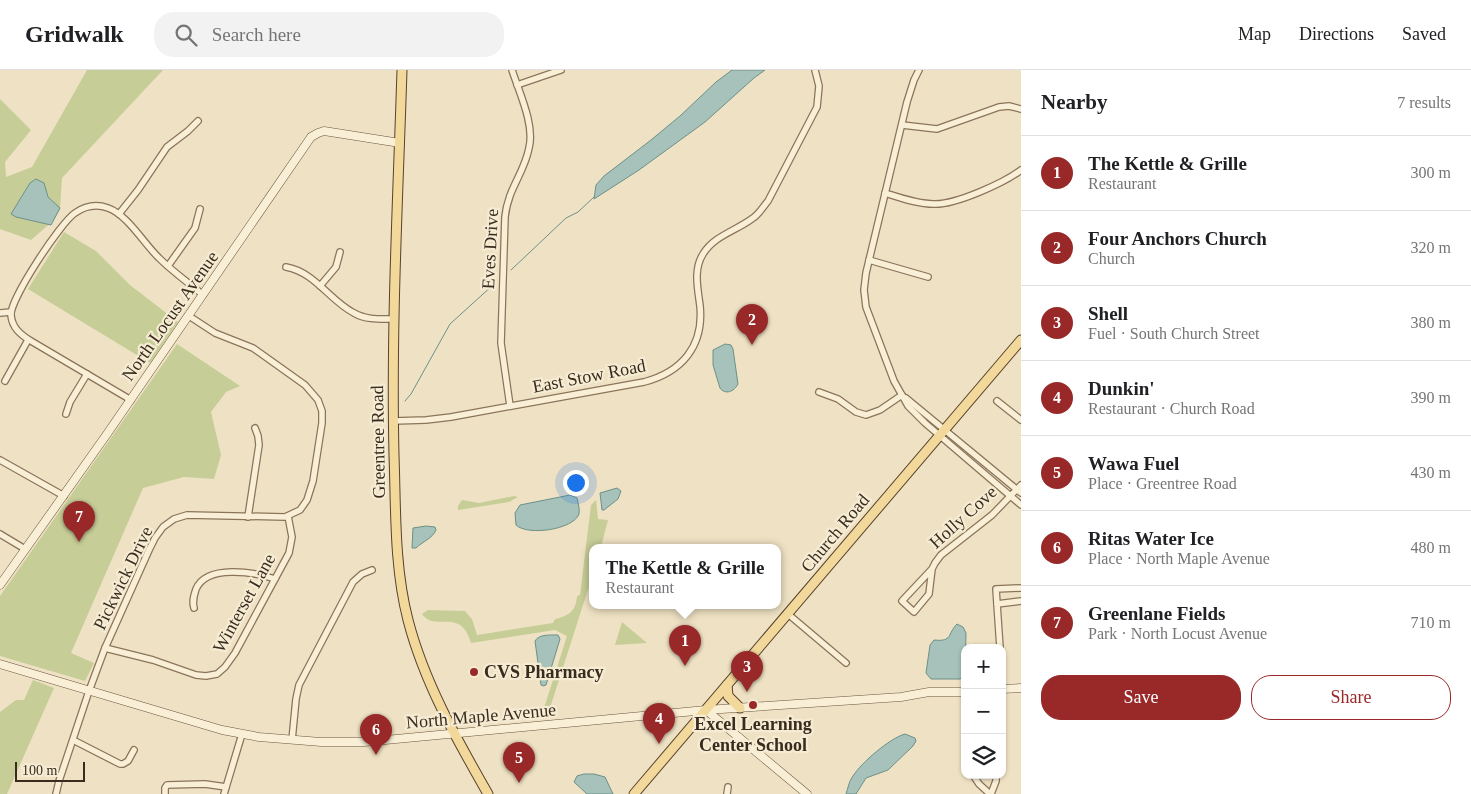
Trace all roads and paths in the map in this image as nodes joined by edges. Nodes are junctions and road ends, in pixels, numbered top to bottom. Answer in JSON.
{"nodes":[{"id":1,"x":402,"y":70,"type":"edge"},
{"id":2,"x":512,"y":70,"type":"edge"},
{"id":3,"x":561,"y":70,"type":"edge"},
{"id":4,"x":815,"y":70,"type":"edge"},
{"id":5,"x":919,"y":70,"type":"edge"},
{"id":6,"x":517,"y":86,"type":"junction"},
{"id":7,"x":1021,"y":109,"type":"edge"},
{"id":8,"x":198,"y":121,"type":"dead end"},
{"id":9,"x":902,"y":125,"type":"junction"},
{"id":10,"x":400,"y":143,"type":"junction"},
{"id":11,"x":1021,"y":170,"type":"edge"},
{"id":12,"x":885,"y":193,"type":"junction"},
{"id":13,"x":200,"y":209,"type":"dead end"},
{"id":14,"x":119,"y":214,"type":"junction"},
{"id":15,"x":340,"y":252,"type":"dead end"},
{"id":16,"x":869,"y":260,"type":"junction"},
{"id":17,"x":168,"y":266,"type":"junction"},
{"id":18,"x":286,"y":267,"type":"dead end"},
{"id":19,"x":928,"y":277,"type":"dead end"},
{"id":20,"x":320,"y":286,"type":"junction"},
{"id":21,"x":204,"y":295,"type":"junction"},
{"id":22,"x":0,"y":312,"type":"edge"},
{"id":23,"x":11,"y":312,"type":"junction"},
{"id":24,"x":189,"y":316,"type":"junction"},
{"id":25,"x":393,"y":319,"type":"junction"},
{"id":26,"x":28,"y":340,"type":"junction"},
{"id":27,"x":1020,"y":343,"type":"edge"},
{"id":28,"x":87,"y":374,"type":"junction"},
{"id":29,"x":5,"y":381,"type":"dead end"},
{"id":30,"x":819,"y":392,"type":"dead end"},
{"id":31,"x":902,"y":395,"type":"junction"},
{"id":32,"x":131,"y":400,"type":"junction"},
{"id":33,"x":997,"y":401,"type":"dead end"},
{"id":34,"x":510,"y":406,"type":"junction"},
{"id":35,"x":66,"y":414,"type":"dead end"},
{"id":36,"x":1021,"y":420,"type":"edge"},
{"id":37,"x":393,"y":421,"type":"junction"},
{"id":38,"x":255,"y":428,"type":"dead end"},
{"id":39,"x":942,"y":432,"type":"junction"},
{"id":40,"x":0,"y":460,"type":"edge"},
{"id":41,"x":1020,"y":489,"type":"edge"},
{"id":42,"x":64,"y":496,"type":"junction"},
{"id":43,"x":1009,"y":496,"type":"junction"},
{"id":44,"x":1021,"y":505,"type":"edge"},
{"id":45,"x":288,"y":516,"type":"junction"},
{"id":46,"x":248,"y":517,"type":"junction"},
{"id":47,"x":0,"y":534,"type":"edge"},
{"id":48,"x":25,"y":549,"type":"junction"},
{"id":49,"x":932,"y":569,"type":"junction"},
{"id":50,"x":372,"y":570,"type":"dead end"},
{"id":51,"x":275,"y":579,"type":"junction"},
{"id":52,"x":0,"y":585,"type":"edge"},
{"id":53,"x":1021,"y":588,"type":"edge"},
{"id":54,"x":1021,"y":601,"type":"edge"},
{"id":55,"x":997,"y":604,"type":"junction"},
{"id":56,"x":194,"y":608,"type":"dead end"},
{"id":57,"x":788,"y":614,"type":"junction"},
{"id":58,"x":1000,"y":644,"type":"edge"},
{"id":59,"x":106,"y":648,"type":"junction"},
{"id":60,"x":846,"y":663,"type":"dead end"},
{"id":61,"x":0,"y":664,"type":"edge"},
{"id":62,"x":727,"y":685,"type":"junction"},
{"id":63,"x":1021,"y":688,"type":"edge"},
{"id":64,"x":1006,"y":689,"type":"edge"},
{"id":65,"x":89,"y":691,"type":"junction"},
{"id":66,"x":961,"y":692,"type":"edge"},
{"id":67,"x":740,"y":708,"type":"junction"},
{"id":68,"x":706,"y":710,"type":"junction"},
{"id":69,"x":242,"y":734,"type":"junction"},
{"id":70,"x":453,"y":734,"type":"junction"},
{"id":71,"x":73,"y":740,"type":"junction"},
{"id":72,"x":292,"y":740,"type":"junction"},
{"id":73,"x":134,"y":750,"type":"dead end"},
{"id":74,"x":976,"y":779,"type":"edge"},
{"id":75,"x":996,"y":779,"type":"edge"},
{"id":76,"x":226,"y":787,"type":"junction"},
{"id":77,"x":56,"y":794,"type":"edge"},
{"id":78,"x":165,"y":794,"type":"edge"},
{"id":79,"x":224,"y":794,"type":"edge"},
{"id":80,"x":488,"y":794,"type":"edge"},
{"id":81,"x":634,"y":794,"type":"edge"},
{"id":82,"x":807,"y":794,"type":"edge"},
{"id":83,"x":991,"y":794,"type":"edge"}],
"edges":[{"from":1,"to":10,"type":"main road","name":"Greentree Road"},
{"from":2,"to":6,"type":"street","name":"Eves Drive"},
{"from":3,"to":6,"type":"street"},
{"from":4,"to":34,"type":"street","name":"East Stow Road"},
{"from":5,"to":9,"type":"street"},
{"from":6,"to":34,"type":"street","name":"Eves Drive"},
{"from":7,"to":9,"type":"street"},
{"from":8,"to":14,"type":"street"},
{"from":9,"to":12,"type":"street"},
{"from":10,"to":21,"type":"main road","name":"North Locust Avenue"},
{"from":10,"to":25,"type":"main road","name":"Greentree Road"},
{"from":11,"to":12,"type":"street"},
{"from":12,"to":16,"type":"street"},
{"from":13,"to":17,"type":"street"},
{"from":14,"to":17,"type":"street"},
{"from":14,"to":23,"type":"street"},
{"from":15,"to":20,"type":"street"},
{"from":16,"to":19,"type":"street"},
{"from":16,"to":31,"type":"street"},
{"from":17,"to":21,"type":"street"},
{"from":18,"to":20,"type":"street"},
{"from":20,"to":25,"type":"street"},
{"from":21,"to":24,"type":"main road","name":"North Locust Avenue"},
{"from":22,"to":23,"type":"street"},
{"from":23,"to":26,"type":"street"},
{"from":24,"to":32,"type":"main road","name":"North Locust Avenue"},
{"from":24,"to":45,"type":"street"},
{"from":25,"to":37,"type":"main road","name":"Greentree Road"},
{"from":26,"to":28,"type":"street"},
{"from":26,"to":29,"type":"street"},
{"from":27,"to":39,"type":"main road","name":"Church Road"},
{"from":28,"to":32,"type":"street"},
{"from":28,"to":35,"type":"street"},
{"from":30,"to":31,"type":"street"},
{"from":31,"to":39,"type":"street"},
{"from":32,"to":42,"type":"main road","name":"North Locust Avenue"},
{"from":33,"to":36,"type":"street"},
{"from":34,"to":37,"type":"street","name":"East Stow Road"},
{"from":37,"to":70,"type":"main road","name":"Greentree Road"},
{"from":38,"to":46,"type":"street"},
{"from":39,"to":41,"type":"street"},
{"from":39,"to":43,"type":"street"},
{"from":39,"to":57,"type":"main road","name":"Church Road"},
{"from":40,"to":42,"type":"street"},
{"from":41,"to":43,"type":"street","name":"Holly Cove"},
{"from":42,"to":48,"type":"main road","name":"North Locust Avenue"},
{"from":43,"to":44,"type":"street"},
{"from":43,"to":49,"type":"street","name":"Holly Cove"},
{"from":45,"to":46,"type":"street","name":"Pickwick Drive"},
{"from":45,"to":51,"type":"street","name":"Winterset Lane"},
{"from":46,"to":59,"type":"street","name":"Pickwick Drive"},
{"from":47,"to":48,"type":"street"},
{"from":48,"to":52,"type":"main road","name":"North Locust Avenue"},
{"from":49,"to":49,"type":"street","name":"Holly Cove"},
{"from":50,"to":72,"type":"street"},
{"from":51,"to":56,"type":"street"},
{"from":51,"to":59,"type":"street","name":"Winterset Lane"},
{"from":53,"to":55,"type":"street"},
{"from":54,"to":55,"type":"street"},
{"from":55,"to":58,"type":"street"},
{"from":57,"to":60,"type":"street"},
{"from":57,"to":62,"type":"main road","name":"Church Road"},
{"from":59,"to":65,"type":"street","name":"Pickwick Drive"},
{"from":61,"to":65,"type":"main road","name":"North Maple Avenue"},
{"from":62,"to":67,"type":"main road"},
{"from":62,"to":68,"type":"main road","name":"Church Road"},
{"from":63,"to":64,"type":"main road"},
{"from":65,"to":69,"type":"main road","name":"North Maple Avenue"},
{"from":65,"to":71,"type":"street","name":"Pickwick Drive"},
{"from":66,"to":67,"type":"main road","name":"North Maple Avenue"},
{"from":67,"to":68,"type":"main road","name":"North Maple Avenue"},
{"from":68,"to":70,"type":"main road","name":"North Maple Avenue"},
{"from":68,"to":81,"type":"main road","name":"Church Road"},
{"from":68,"to":82,"type":"main road"},
{"from":69,"to":72,"type":"main road","name":"North Maple Avenue"},
{"from":69,"to":76,"type":"street"},
{"from":70,"to":72,"type":"main road","name":"North Maple Avenue"},
{"from":70,"to":80,"type":"main road","name":"Greentree Road"},
{"from":71,"to":73,"type":"street"},
{"from":71,"to":77,"type":"street","name":"Pickwick Drive"},
{"from":74,"to":83,"type":"street"},
{"from":75,"to":83,"type":"street"},
{"from":76,"to":78,"type":"street"},
{"from":76,"to":79,"type":"street"}]}
